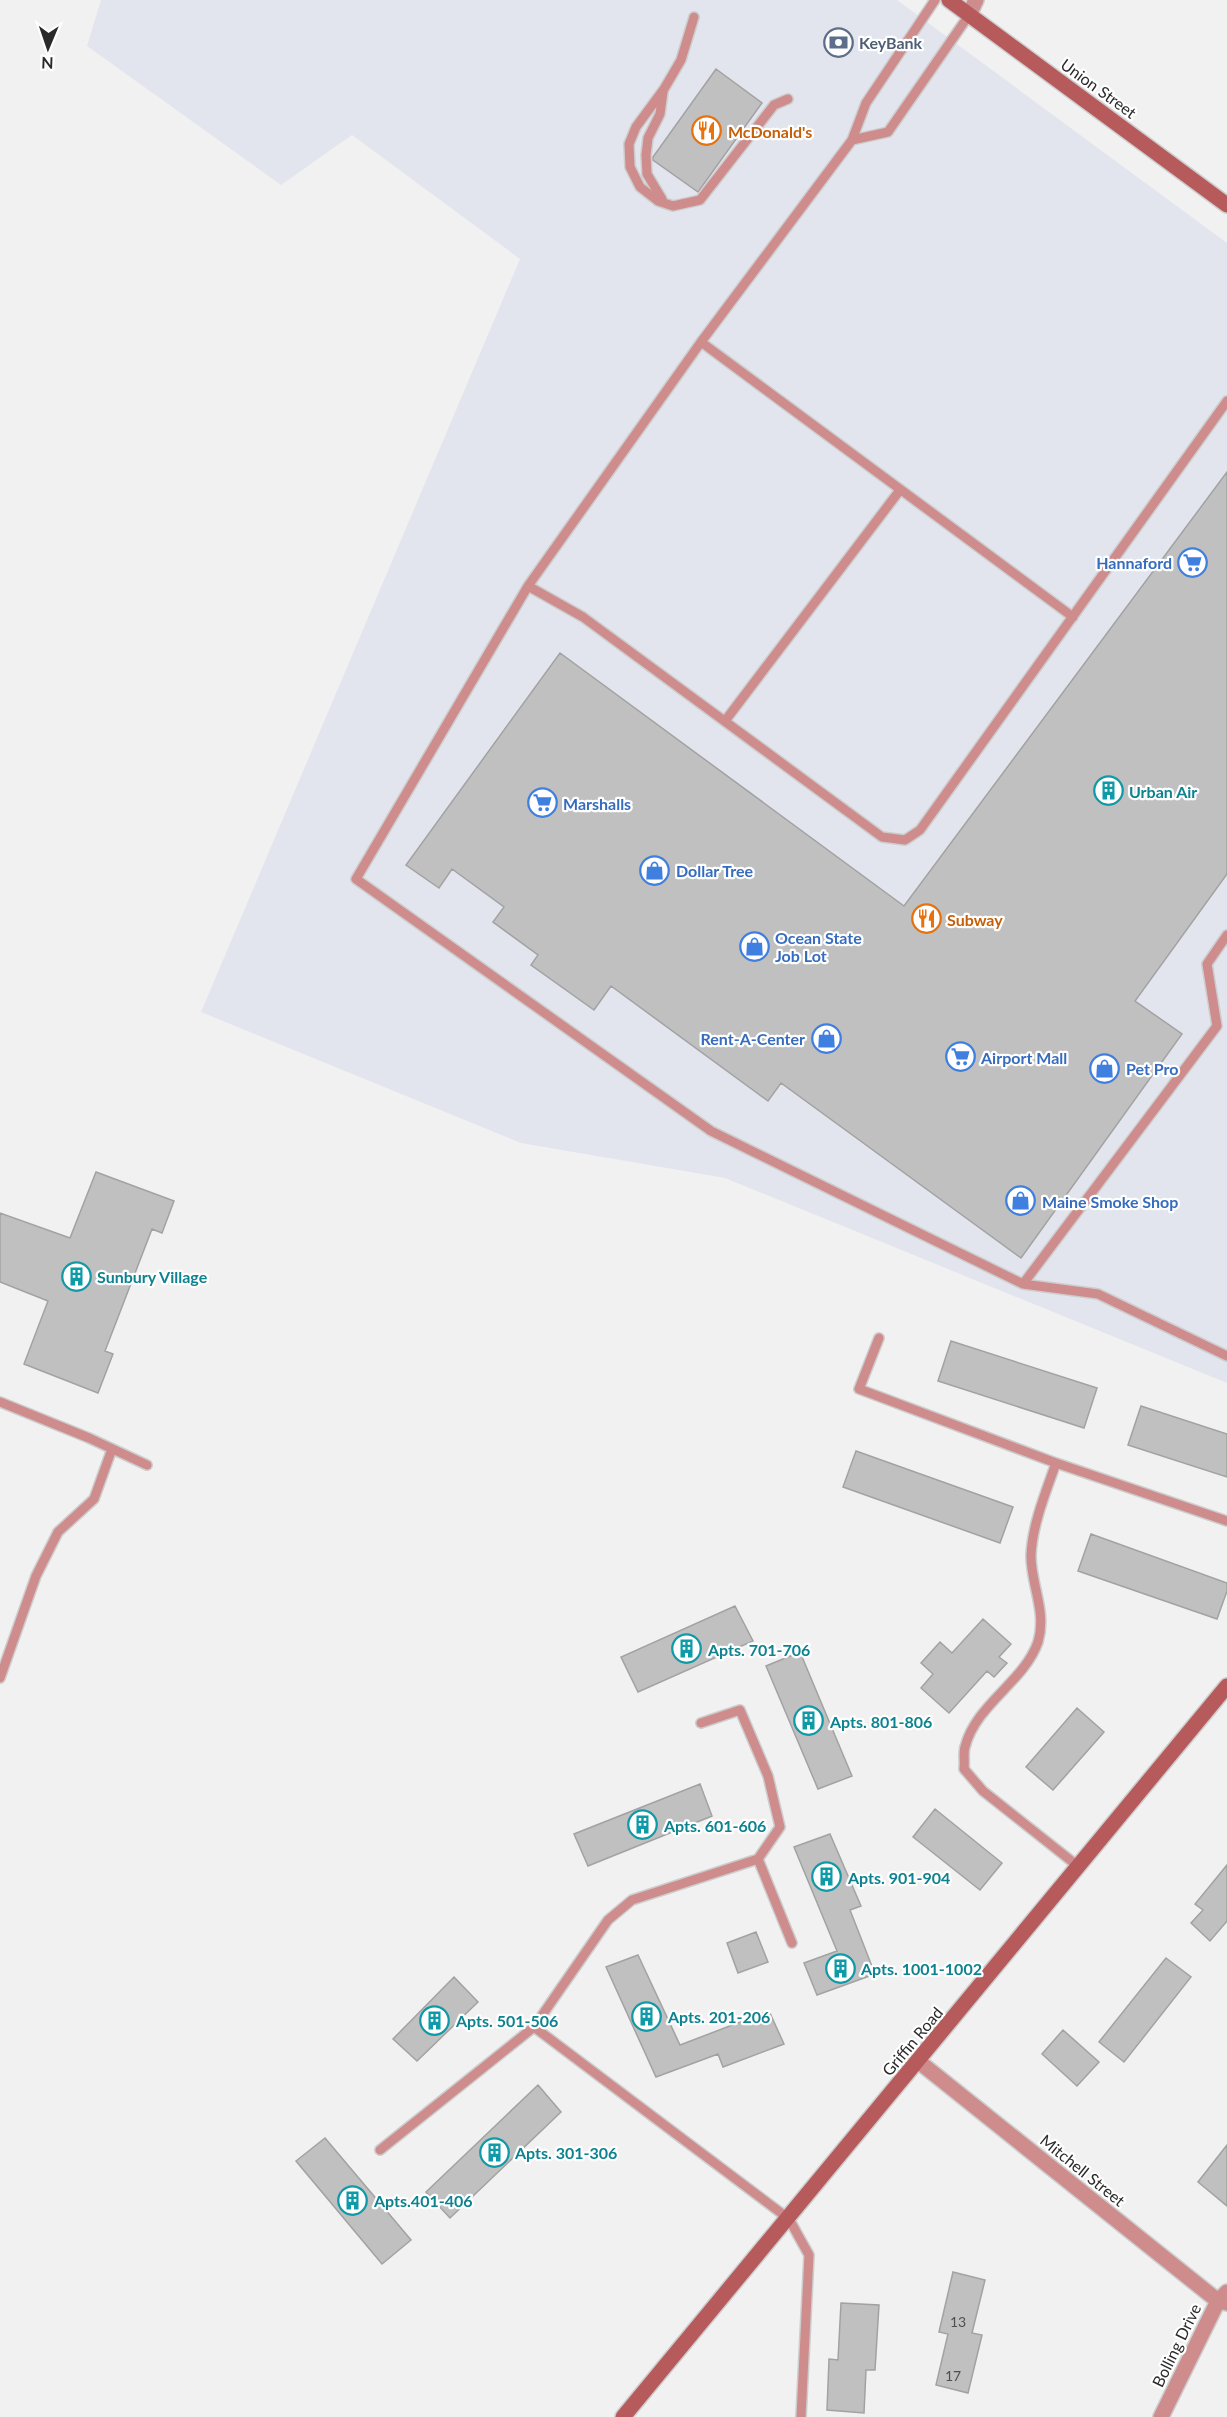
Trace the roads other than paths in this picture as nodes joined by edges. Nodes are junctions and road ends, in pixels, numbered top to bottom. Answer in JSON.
{"nodes":[{"id":1,"x":935,"y":0,"type":"edge"},
{"id":2,"x":949,"y":0,"type":"edge"},
{"id":3,"x":976,"y":0,"type":"edge"},
{"id":4,"x":969,"y":15,"type":"junction"},
{"id":5,"x":694,"y":18,"type":"dead end"},
{"id":6,"x":664,"y":89,"type":"junction"},
{"id":7,"x":788,"y":99,"type":"dead end"},
{"id":8,"x":852,"y":140,"type":"junction"},
{"id":9,"x":667,"y":204,"type":"junction"},
{"id":10,"x":1227,"y":205,"type":"edge"},
{"id":11,"x":701,"y":342,"type":"junction"},
{"id":12,"x":1227,"y":401,"type":"edge"},
{"id":13,"x":900,"y":490,"type":"junction"},
{"id":14,"x":528,"y":586,"type":"junction"},
{"id":15,"x":1073,"y":617,"type":"junction"},
{"id":16,"x":725,"y":721,"type":"junction"},
{"id":17,"x":1227,"y":935,"type":"edge"},
{"id":18,"x":1023,"y":1284,"type":"junction"},
{"id":19,"x":879,"y":1338,"type":"dead end"},
{"id":20,"x":1227,"y":1356,"type":"edge"},
{"id":21,"x":0,"y":1402,"type":"edge"},
{"id":22,"x":112,"y":1449,"type":"junction"},
{"id":23,"x":1056,"y":1463,"type":"junction"},
{"id":24,"x":147,"y":1465,"type":"dead end"},
{"id":25,"x":1227,"y":1521,"type":"edge"},
{"id":26,"x":0,"y":1678,"type":"edge"},
{"id":27,"x":1227,"y":1686,"type":"edge"},
{"id":28,"x":701,"y":1723,"type":"dead end"},
{"id":29,"x":758,"y":1859,"type":"junction"},
{"id":30,"x":1079,"y":1867,"type":"junction"},
{"id":31,"x":792,"y":1943,"type":"dead end"},
{"id":32,"x":534,"y":2027,"type":"junction"},
{"id":33,"x":918,"y":2061,"type":"junction"},
{"id":34,"x":380,"y":2150,"type":"dead end"},
{"id":35,"x":789,"y":2219,"type":"junction"},
{"id":36,"x":1224,"y":2299,"type":"edge"},
{"id":37,"x":623,"y":2417,"type":"edge"},
{"id":38,"x":801,"y":2417,"type":"edge"},
{"id":39,"x":1161,"y":2417,"type":"edge"}],
"edges":[{"from":1,"to":8,"type":"lane"},
{"from":2,"to":4,"type":"main road","name":"Union Street"},
{"from":3,"to":4,"type":"street"},
{"from":4,"to":8,"type":"lane"},
{"from":4,"to":10,"type":"main road","name":"Union Street"},
{"from":5,"to":6,"type":"lane"},
{"from":6,"to":9,"type":"lane"},
{"from":6,"to":9,"type":"lane"},
{"from":7,"to":9,"type":"lane"},
{"from":8,"to":11,"type":"lane"},
{"from":11,"to":13,"type":"lane"},
{"from":11,"to":14,"type":"lane"},
{"from":12,"to":15,"type":"lane"},
{"from":13,"to":15,"type":"lane"},
{"from":13,"to":16,"type":"lane"},
{"from":14,"to":16,"type":"lane"},
{"from":14,"to":18,"type":"lane"},
{"from":15,"to":16,"type":"lane"},
{"from":17,"to":18,"type":"lane"},
{"from":18,"to":20,"type":"lane"},
{"from":19,"to":23,"type":"lane"},
{"from":21,"to":22,"type":"lane"},
{"from":22,"to":24,"type":"lane"},
{"from":22,"to":26,"type":"lane"},
{"from":23,"to":25,"type":"lane"},
{"from":23,"to":30,"type":"lane"},
{"from":27,"to":30,"type":"main road","name":"Griffin Road"},
{"from":28,"to":29,"type":"lane"},
{"from":29,"to":31,"type":"lane"},
{"from":29,"to":32,"type":"lane"},
{"from":30,"to":33,"type":"main road","name":"Griffin Road"},
{"from":32,"to":34,"type":"lane"},
{"from":32,"to":35,"type":"lane"},
{"from":33,"to":35,"type":"main road","name":"Griffin Road"},
{"from":33,"to":36,"type":"street","name":"Mitchell Street"},
{"from":35,"to":37,"type":"main road","name":"Griffin Road"},
{"from":35,"to":38,"type":"lane"},
{"from":36,"to":39,"type":"street","name":"Bolling Drive"}]}
